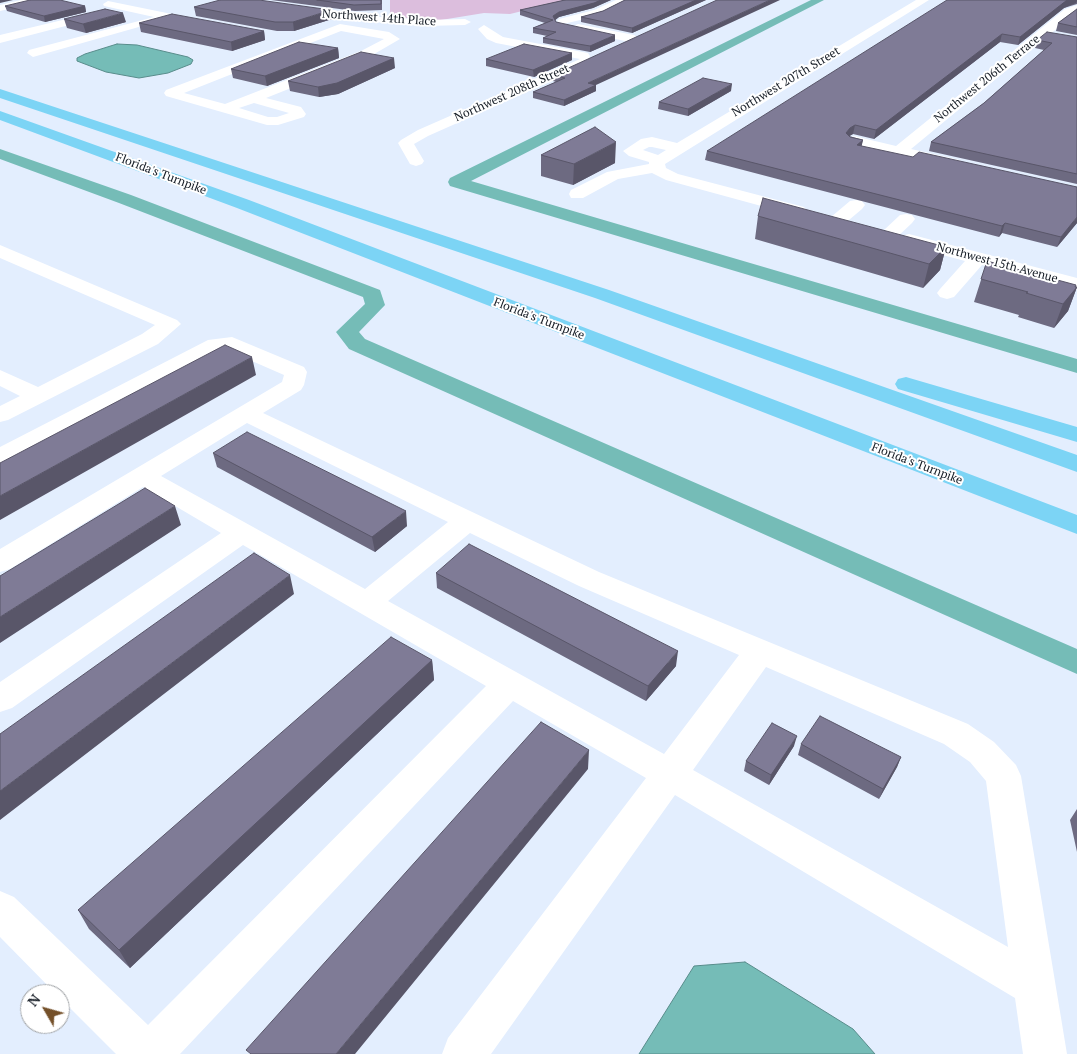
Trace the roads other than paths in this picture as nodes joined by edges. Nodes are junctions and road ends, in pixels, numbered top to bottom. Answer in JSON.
{"nodes":[{"id":1,"x":36,"y":0,"type":"edge"},
{"id":2,"x":154,"y":0,"type":"edge"},
{"id":3,"x":625,"y":0,"type":"edge"},
{"id":4,"x":924,"y":0,"type":"edge"},
{"id":5,"x":117,"y":4,"type":"edge"},
{"id":6,"x":86,"y":6,"type":"edge"},
{"id":7,"x":0,"y":8,"type":"edge"},
{"id":8,"x":1076,"y":8,"type":"edge"},
{"id":9,"x":189,"y":10,"type":"dead end"},
{"id":10,"x":598,"y":13,"type":"junction"},
{"id":11,"x":335,"y":15,"type":"edge"},
{"id":12,"x":166,"y":17,"type":"junction"},
{"id":13,"x":617,"y":17,"type":"edge"},
{"id":14,"x":476,"y":18,"type":"dead end"},
{"id":15,"x":465,"y":22,"type":"junction"},
{"id":16,"x":216,"y":26,"type":"edge"},
{"id":17,"x":484,"y":29,"type":"junction"},
{"id":18,"x":1041,"y":34,"type":"junction"},
{"id":19,"x":1059,"y":37,"type":"edge"},
{"id":20,"x":283,"y":38,"type":"edge"},
{"id":21,"x":0,"y":39,"type":"edge"},
{"id":22,"x":302,"y":42,"type":"junction"},
{"id":23,"x":514,"y":42,"type":"junction"},
{"id":24,"x":0,"y":43,"type":"edge"},
{"id":25,"x":25,"y":50,"type":"junction"},
{"id":26,"x":365,"y":54,"type":"junction"},
{"id":27,"x":601,"y":54,"type":"junction"},
{"id":28,"x":47,"y":57,"type":"dead end"},
{"id":29,"x":0,"y":93,"type":"edge"},
{"id":30,"x":256,"y":98,"type":"junction"},
{"id":31,"x":225,"y":109,"type":"junction"},
{"id":32,"x":0,"y":115,"type":"edge"},
{"id":33,"x":854,"y":141,"type":"edge"},
{"id":34,"x":678,"y":148,"type":"junction"},
{"id":35,"x":899,"y":151,"type":"junction"},
{"id":36,"x":416,"y":161,"type":"dead end"},
{"id":37,"x":965,"y":165,"type":"edge"},
{"id":38,"x":659,"y":166,"type":"junction"},
{"id":39,"x":713,"y":170,"type":"edge"},
{"id":40,"x":754,"y":180,"type":"edge"},
{"id":41,"x":687,"y":182,"type":"junction"},
{"id":42,"x":798,"y":191,"type":"edge"},
{"id":43,"x":577,"y":194,"type":"edge"},
{"id":44,"x":662,"y":194,"type":"dead end"},
{"id":45,"x":737,"y":195,"type":"junction"},
{"id":46,"x":856,"y":205,"type":"edge"},
{"id":47,"x":784,"y":207,"type":"junction"},
{"id":48,"x":720,"y":208,"type":"dead end"},
{"id":49,"x":906,"y":219,"type":"edge"},
{"id":50,"x":770,"y":223,"type":"edge"},
{"id":51,"x":955,"y":230,"type":"edge"},
{"id":52,"x":872,"y":234,"type":"junction"},
{"id":53,"x":938,"y":247,"type":"junction"},
{"id":54,"x":0,"y":250,"type":"edge"},
{"id":55,"x":992,"y":257,"type":"junction"},
{"id":56,"x":1041,"y":275,"type":"junction"},
{"id":57,"x":1077,"y":283,"type":"edge"},
{"id":58,"x":1030,"y":291,"type":"edge"},
{"id":59,"x":947,"y":293,"type":"dead end"},
{"id":60,"x":602,"y":294,"type":"junction"},
{"id":61,"x":0,"y":377,"type":"edge"},
{"id":62,"x":38,"y":396,"type":"junction"},
{"id":63,"x":246,"y":414,"type":"junction"},
{"id":64,"x":0,"y":416,"type":"edge"},
{"id":65,"x":1077,"y":435,"type":"edge"},
{"id":66,"x":0,"y":457,"type":"edge"},
{"id":67,"x":1077,"y":464,"type":"edge"},
{"id":68,"x":144,"y":476,"type":"junction"},
{"id":69,"x":1029,"y":508,"type":"junction"},
{"id":70,"x":468,"y":520,"type":"junction"},
{"id":71,"x":1077,"y":525,"type":"edge"},
{"id":72,"x":1077,"y":530,"type":"edge"},
{"id":73,"x":242,"y":532,"type":"junction"},
{"id":74,"x":0,"y":562,"type":"edge"},
{"id":75,"x":367,"y":603,"type":"junction"},
{"id":76,"x":760,"y":651,"type":"junction"},
{"id":77,"x":509,"y":684,"type":"junction"},
{"id":78,"x":0,"y":699,"type":"edge"},
{"id":79,"x":669,"y":774,"type":"junction"},
{"id":80,"x":0,"y":910,"type":"edge"},
{"id":81,"x":1034,"y":985,"type":"junction"},
{"id":82,"x":149,"y":1054,"type":"edge"},
{"id":83,"x":464,"y":1054,"type":"edge"},
{"id":84,"x":1045,"y":1054,"type":"edge"}],
"edges":[{"from":1,"to":7,"type":"street"},
{"from":2,"to":5,"type":"street"},
{"from":3,"to":10,"type":"street"},
{"from":4,"to":34,"type":"street","name":"Northwest 207th Street"},
{"from":5,"to":6,"type":"street"},
{"from":5,"to":12,"type":"street"},
{"from":5,"to":21,"type":"street"},
{"from":8,"to":18,"type":"street","name":"Northwest 206th Terrace"},
{"from":9,"to":12,"type":"street"},
{"from":10,"to":13,"type":"street"},
{"from":10,"to":27,"type":"street","name":"Northwest 208th Street"},
{"from":11,"to":15,"type":"street","name":"Northwest 14th Place"},
{"from":12,"to":16,"type":"street"},
{"from":12,"to":25,"type":"street"},
{"from":14,"to":15,"type":"street","name":"Northwest 14th Place"},
{"from":15,"to":17,"type":"street","name":"Northwest 14th Place"},
{"from":17,"to":23,"type":"street","name":"Northwest 14th Place"},
{"from":17,"to":23,"type":"street","name":"Northwest 14th Place"},
{"from":18,"to":19,"type":"street"},
{"from":18,"to":35,"type":"street","name":"Northwest 206th Terrace"},
{"from":20,"to":22,"type":"street"},
{"from":22,"to":26,"type":"street"},
{"from":22,"to":26,"type":"street"},
{"from":22,"to":31,"type":"street"},
{"from":23,"to":27,"type":"street"},
{"from":24,"to":25,"type":"street"},
{"from":25,"to":28,"type":"street"},
{"from":26,"to":30,"type":"street"},
{"from":27,"to":36,"type":"street","name":"Northwest 208th Street"},
{"from":29,"to":60,"type":"highway","name":"Florida's Turnpike"},
{"from":30,"to":31,"type":"street"},
{"from":30,"to":31,"type":"street"},
{"from":32,"to":69,"type":"highway","name":"Florida's Turnpike"},
{"from":33,"to":35,"type":"street"},
{"from":34,"to":38,"type":"street","name":"Northwest 207th Street"},
{"from":34,"to":38,"type":"street","name":"Northwest 15th Avenue"},
{"from":35,"to":37,"type":"street"},
{"from":38,"to":41,"type":"street","name":"Northwest 15th Avenue"},
{"from":38,"to":43,"type":"street"},
{"from":39,"to":41,"type":"street"},
{"from":40,"to":45,"type":"street"},
{"from":41,"to":44,"type":"street"},
{"from":41,"to":45,"type":"street","name":"Northwest 15th Avenue"},
{"from":42,"to":47,"type":"street"},
{"from":45,"to":47,"type":"street","name":"Northwest 15th Avenue"},
{"from":45,"to":48,"type":"street"},
{"from":46,"to":52,"type":"street"},
{"from":47,"to":50,"type":"street"},
{"from":47,"to":52,"type":"street","name":"Northwest 15th Avenue"},
{"from":49,"to":52,"type":"street"},
{"from":51,"to":53,"type":"street"},
{"from":52,"to":53,"type":"street","name":"Northwest 15th Avenue"},
{"from":53,"to":55,"type":"street","name":"Northwest 15th Avenue"},
{"from":54,"to":62,"type":"street"},
{"from":55,"to":56,"type":"street","name":"Northwest 15th Avenue"},
{"from":55,"to":59,"type":"street"},
{"from":56,"to":57,"type":"street","name":"Northwest 15th Avenue"},
{"from":56,"to":58,"type":"street"},
{"from":60,"to":65,"type":"highway"},
{"from":60,"to":67,"type":"highway","name":"Florida's Turnpike"},
{"from":61,"to":62,"type":"street"},
{"from":62,"to":64,"type":"street"},
{"from":63,"to":66,"type":"street"},
{"from":63,"to":68,"type":"street"},
{"from":63,"to":70,"type":"street"},
{"from":68,"to":73,"type":"street"},
{"from":68,"to":74,"type":"street"},
{"from":69,"to":71,"type":"highway","name":"Florida's Turnpike"},
{"from":69,"to":72,"type":"highway"},
{"from":70,"to":75,"type":"street"},
{"from":70,"to":76,"type":"street"},
{"from":73,"to":75,"type":"street"},
{"from":73,"to":78,"type":"street"},
{"from":75,"to":77,"type":"street"},
{"from":76,"to":79,"type":"street"},
{"from":76,"to":81,"type":"street"},
{"from":77,"to":79,"type":"street"},
{"from":77,"to":82,"type":"street"},
{"from":79,"to":81,"type":"street"},
{"from":79,"to":83,"type":"street"},
{"from":80,"to":82,"type":"street"},
{"from":81,"to":84,"type":"street"}]}
